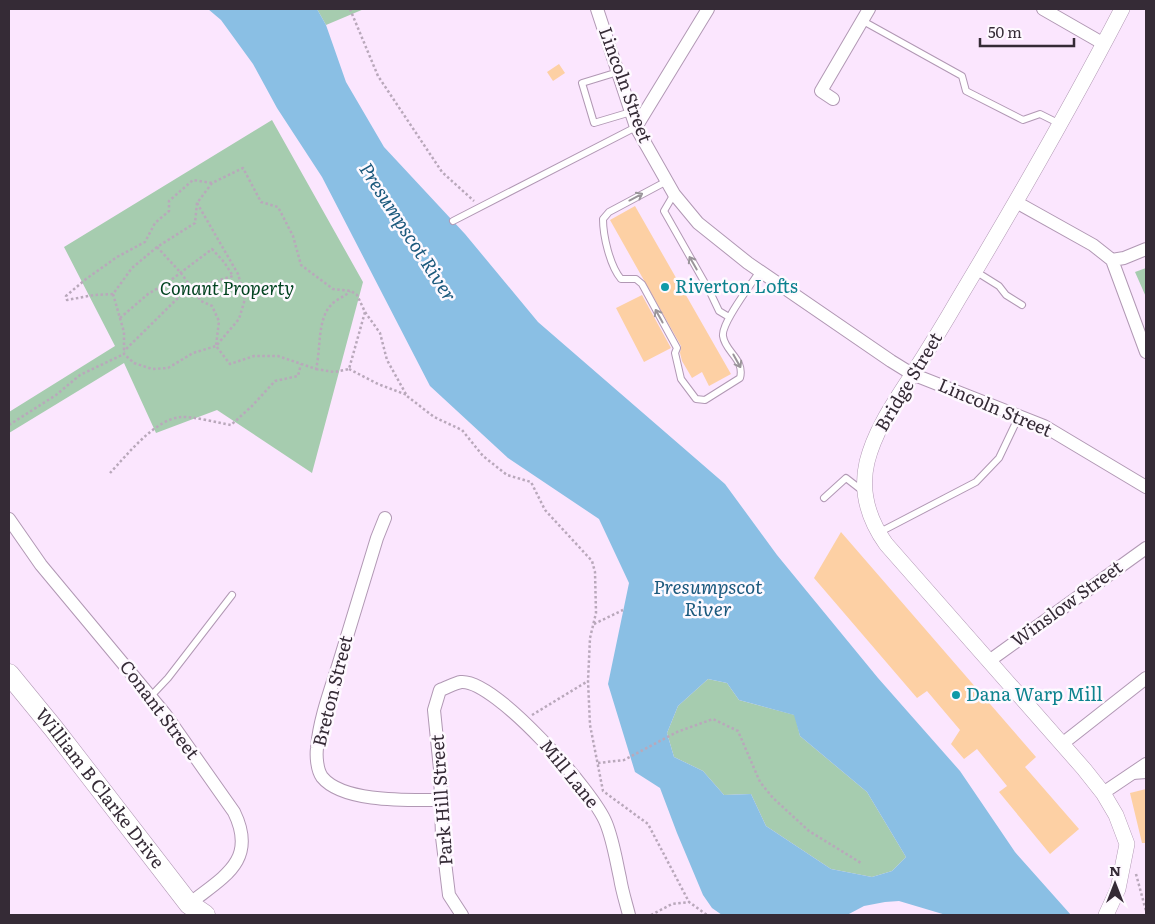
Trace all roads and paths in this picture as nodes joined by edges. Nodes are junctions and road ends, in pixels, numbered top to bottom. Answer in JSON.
{"nodes":[{"id":1,"x":350,"y":9,"type":"edge"},
{"id":2,"x":597,"y":9,"type":"edge"},
{"id":3,"x":708,"y":9,"type":"edge"},
{"id":4,"x":870,"y":9,"type":"edge"},
{"id":5,"x":1043,"y":9,"type":"edge"},
{"id":6,"x":1122,"y":9,"type":"edge"},
{"id":7,"x":863,"y":21,"type":"junction"},
{"id":8,"x":1104,"y":44,"type":"junction"},
{"id":9,"x":618,"y":72,"type":"junction"},
{"id":10,"x":833,"y":99,"type":"dead end"},
{"id":11,"x":631,"y":112,"type":"junction"},
{"id":12,"x":1060,"y":124,"type":"junction"},
{"id":13,"x":636,"y":127,"type":"junction"},
{"id":14,"x":667,"y":181,"type":"junction"},
{"id":15,"x":212,"y":183,"type":"junction"},
{"id":16,"x":674,"y":194,"type":"junction"},
{"id":17,"x":1016,"y":202,"type":"junction"},
{"id":18,"x":197,"y":203,"type":"junction"},
{"id":19,"x":481,"y":207,"type":"junction"},
{"id":20,"x":453,"y":221,"type":"dead end"},
{"id":21,"x":157,"y":247,"type":"junction"},
{"id":22,"x":1146,"y":249,"type":"edge"},
{"id":23,"x":1112,"y":260,"type":"junction"},
{"id":24,"x":760,"y":271,"type":"junction"},
{"id":25,"x":181,"y":272,"type":"junction"},
{"id":26,"x":975,"y":272,"type":"junction"},
{"id":27,"x":191,"y":289,"type":"junction"},
{"id":28,"x":351,"y":291,"type":"junction"},
{"id":29,"x":113,"y":294,"type":"junction"},
{"id":30,"x":1022,"y":305,"type":"dead end"},
{"id":31,"x":365,"y":312,"type":"junction"},
{"id":32,"x":729,"y":317,"type":"junction"},
{"id":33,"x":120,"y":318,"type":"junction"},
{"id":34,"x":216,"y":346,"type":"junction"},
{"id":35,"x":124,"y":352,"type":"junction"},
{"id":36,"x":1146,"y":352,"type":"edge"},
{"id":37,"x":301,"y":364,"type":"junction"},
{"id":38,"x":316,"y":368,"type":"junction"},
{"id":39,"x":349,"y":369,"type":"junction"},
{"id":40,"x":912,"y":374,"type":"junction"},
{"id":41,"x":407,"y":396,"type":"junction"},
{"id":42,"x":1019,"y":416,"type":"junction"},
{"id":43,"x":9,"y":425,"type":"edge"},
{"id":44,"x":110,"y":473,"type":"dead end"},
{"id":45,"x":1146,"y":486,"type":"edge"},
{"id":46,"x":865,"y":493,"type":"junction"},
{"id":47,"x":824,"y":498,"type":"dead end"},
{"id":48,"x":9,"y":518,"type":"edge"},
{"id":49,"x":385,"y":518,"type":"dead end"},
{"id":50,"x":879,"y":533,"type":"junction"},
{"id":51,"x":1146,"y":548,"type":"edge"},
{"id":52,"x":232,"y":594,"type":"dead end"},
{"id":53,"x":623,"y":610,"type":"dead end"},
{"id":54,"x":594,"y":624,"type":"junction"},
{"id":55,"x":989,"y":661,"type":"junction"},
{"id":56,"x":9,"y":674,"type":"edge"},
{"id":57,"x":1146,"y":678,"type":"edge"},
{"id":58,"x":588,"y":681,"type":"junction"},
{"id":59,"x":449,"y":687,"type":"joint"},
{"id":60,"x":151,"y":696,"type":"junction"},
{"id":61,"x":522,"y":721,"type":"junction"},
{"id":62,"x":1062,"y":744,"type":"junction"},
{"id":63,"x":597,"y":763,"type":"junction"},
{"id":64,"x":1146,"y":764,"type":"edge"},
{"id":65,"x":1146,"y":775,"type":"edge"},
{"id":66,"x":1129,"y":777,"type":"junction"},
{"id":67,"x":1103,"y":793,"type":"junction"},
{"id":68,"x":440,"y":800,"type":"junction"},
{"id":69,"x":861,"y":863,"type":"dead end"},
{"id":70,"x":1134,"y":869,"type":"dead end"},
{"id":71,"x":689,"y":902,"type":"junction"},
{"id":72,"x":1146,"y":911,"type":"edge"},
{"id":73,"x":196,"y":912,"type":"edge"},
{"id":74,"x":1107,"y":912,"type":"edge"},
{"id":75,"x":462,"y":915,"type":"edge"},
{"id":76,"x":629,"y":915,"type":"edge"},
{"id":77,"x":651,"y":915,"type":"edge"},
{"id":78,"x":706,"y":915,"type":"edge"}],
"edges":[{"from":1,"to":19,"type":"path"},
{"from":2,"to":9,"type":"street","name":"Lincoln Street"},
{"from":3,"to":13,"type":"street"},
{"from":4,"to":7,"type":"street"},
{"from":5,"to":8,"type":"street"},
{"from":6,"to":8,"type":"street","name":"Bridge Street"},
{"from":7,"to":10,"type":"street"},
{"from":7,"to":12,"type":"lane"},
{"from":8,"to":12,"type":"street","name":"Bridge Street"},
{"from":9,"to":11,"type":"street","name":"Lincoln Street"},
{"from":9,"to":11,"type":"lane"},
{"from":11,"to":13,"type":"street","name":"Lincoln Street"},
{"from":12,"to":17,"type":"street","name":"Bridge Street"},
{"from":13,"to":14,"type":"street","name":"Lincoln Street"},
{"from":13,"to":19,"type":"lane"},
{"from":14,"to":16,"type":"street","name":"Lincoln Street"},
{"from":32,"to":14,"type":"lane","one_way":true},
{"from":15,"to":18,"type":"path"},
{"from":15,"to":28,"type":"path"},
{"from":15,"to":29,"type":"path"},
{"from":16,"to":24,"type":"street","name":"Lincoln Street"},
{"from":32,"to":16,"type":"lane","one_way":true},
{"from":17,"to":23,"type":"street"},
{"from":17,"to":26,"type":"street","name":"Bridge Street"},
{"from":18,"to":21,"type":"path"},
{"from":18,"to":34,"type":"path"},
{"from":19,"to":20,"type":"lane"},
{"from":21,"to":25,"type":"path"},
{"from":21,"to":29,"type":"path"},
{"from":22,"to":23,"type":"street"},
{"from":23,"to":36,"type":"street"},
{"from":24,"to":32,"type":"lane"},
{"from":24,"to":40,"type":"street","name":"Lincoln Street"},
{"from":25,"to":27,"type":"path"},
{"from":25,"to":27,"type":"path"},
{"from":25,"to":33,"type":"path"},
{"from":26,"to":30,"type":"lane"},
{"from":26,"to":40,"type":"street","name":"Bridge Street"},
{"from":27,"to":34,"type":"path"},
{"from":27,"to":35,"type":"path"},
{"from":28,"to":31,"type":"path"},
{"from":28,"to":38,"type":"path"},
{"from":29,"to":33,"type":"path"},
{"from":31,"to":39,"type":"path"},
{"from":31,"to":41,"type":"path"},
{"from":33,"to":35,"type":"path"},
{"from":34,"to":35,"type":"path"},
{"from":34,"to":37,"type":"path"},
{"from":35,"to":43,"type":"path"},
{"from":37,"to":38,"type":"path"},
{"from":37,"to":44,"type":"path"},
{"from":38,"to":39,"type":"path"},
{"from":39,"to":41,"type":"path"},
{"from":40,"to":42,"type":"street","name":"Lincoln Street"},
{"from":40,"to":46,"type":"street","name":"Bridge Street"},
{"from":41,"to":54,"type":"path"},
{"from":42,"to":45,"type":"street","name":"Lincoln Street"},
{"from":42,"to":50,"type":"lane"},
{"from":46,"to":47,"type":"lane"},
{"from":46,"to":50,"type":"street","name":"Bridge Street"},
{"from":48,"to":60,"type":"street","name":"Conant Street"},
{"from":49,"to":68,"type":"street","name":"Breton Street"},
{"from":50,"to":55,"type":"street","name":"Bridge Street"},
{"from":51,"to":55,"type":"street","name":"Winslow Street"},
{"from":52,"to":60,"type":"lane"},
{"from":53,"to":54,"type":"path"},
{"from":54,"to":58,"type":"path"},
{"from":55,"to":62,"type":"street","name":"Bridge Street"},
{"from":56,"to":73,"type":"highway","name":"William B Clarke Drive"},
{"from":57,"to":62,"type":"street"},
{"from":58,"to":61,"type":"path"},
{"from":58,"to":63,"type":"path"},
{"from":59,"to":61,"type":"street","name":"Mill Lane"},
{"from":59,"to":68,"type":"street","name":"Park Hill Street"},
{"from":60,"to":73,"type":"street","name":"Conant Street"},
{"from":61,"to":76,"type":"street","name":"Mill Lane"},
{"from":62,"to":67,"type":"street","name":"Bridge Street"},
{"from":63,"to":69,"type":"path"},
{"from":63,"to":71,"type":"path"},
{"from":64,"to":66,"type":"street"},
{"from":65,"to":66,"type":"lane"},
{"from":66,"to":67,"type":"street"},
{"from":67,"to":74,"type":"street","name":"Bridge Street"},
{"from":68,"to":75,"type":"street","name":"Park Hill Street"},
{"from":70,"to":72,"type":"path"},
{"from":71,"to":77,"type":"path"},
{"from":71,"to":78,"type":"path"}]}
